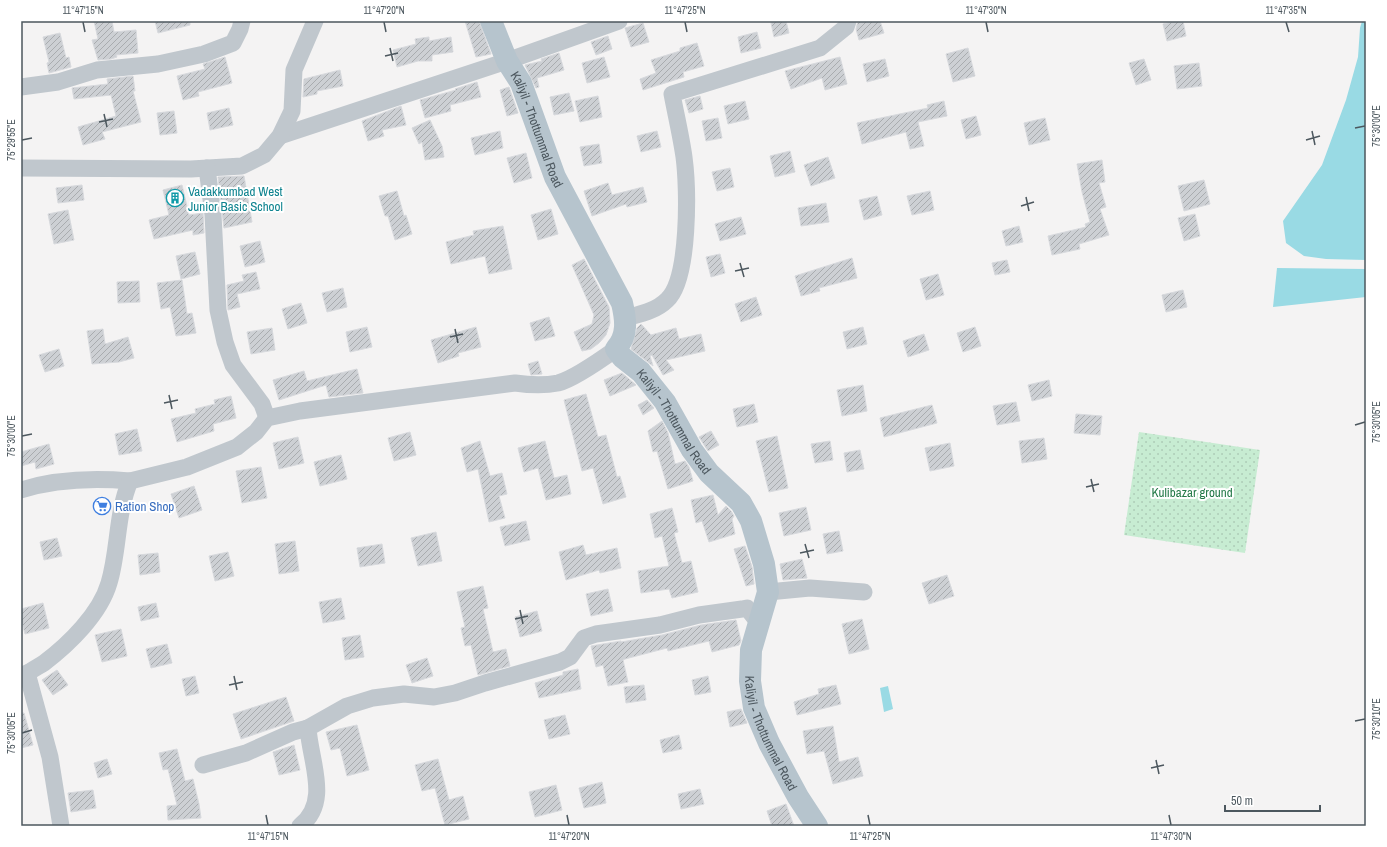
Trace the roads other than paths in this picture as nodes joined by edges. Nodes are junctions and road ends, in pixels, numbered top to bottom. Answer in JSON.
{"nodes":[{"id":1,"x":242,"y":21,"type":"edge"},
{"id":2,"x":315,"y":21,"type":"edge"},
{"id":3,"x":491,"y":21,"type":"edge"},
{"id":4,"x":619,"y":21,"type":"edge"},
{"id":5,"x":848,"y":21,"type":"edge"},
{"id":6,"x":507,"y":61,"type":"junction"},
{"id":7,"x":21,"y":87,"type":"edge"},
{"id":8,"x":280,"y":136,"type":"junction"},
{"id":9,"x":21,"y":168,"type":"edge"},
{"id":10,"x":207,"y":168,"type":"junction"},
{"id":11,"x":626,"y":318,"type":"junction"},
{"id":12,"x":616,"y":349,"type":"junction"},
{"id":13,"x":267,"y":418,"type":"junction"},
{"id":14,"x":130,"y":481,"type":"junction"},
{"id":15,"x":21,"y":490,"type":"edge"},
{"id":16,"x":768,"y":592,"type":"junction"},
{"id":17,"x":864,"y":592,"type":"dead end"},
{"id":18,"x":758,"y":622,"type":"junction"},
{"id":19,"x":24,"y":675,"type":"edge"},
{"id":20,"x":308,"y":728,"type":"junction"},
{"id":21,"x":203,"y":765,"type":"dead end"},
{"id":22,"x":61,"y":826,"type":"edge"},
{"id":23,"x":300,"y":826,"type":"edge"},
{"id":24,"x":817,"y":826,"type":"edge"}],
"edges":[{"from":1,"to":7,"type":"street"},
{"from":2,"to":8,"type":"street"},
{"from":3,"to":6,"type":"main road","name":"Kaliyil - Thottummal Road"},
{"from":4,"to":6,"type":"street"},
{"from":5,"to":11,"type":"street"},
{"from":6,"to":8,"type":"street"},
{"from":6,"to":11,"type":"main road","name":"Kaliyil - Thottummal Road"},
{"from":8,"to":10,"type":"street"},
{"from":9,"to":10,"type":"street"},
{"from":10,"to":13,"type":"street"},
{"from":11,"to":12,"type":"main road","name":"Kaliyil - Thottummal Road"},
{"from":12,"to":13,"type":"street"},
{"from":12,"to":16,"type":"main road","name":"Kaliyil - Thottummal Road"},
{"from":13,"to":14,"type":"street"},
{"from":14,"to":15,"type":"street"},
{"from":14,"to":19,"type":"street"},
{"from":16,"to":17,"type":"street"},
{"from":16,"to":18,"type":"main road","name":"Kaliyil - Thottummal Road"},
{"from":18,"to":20,"type":"street"},
{"from":18,"to":24,"type":"main road","name":"Kaliyil - Thottummal Road"},
{"from":19,"to":22,"type":"street"},
{"from":20,"to":21,"type":"street"},
{"from":20,"to":23,"type":"street"}]}
